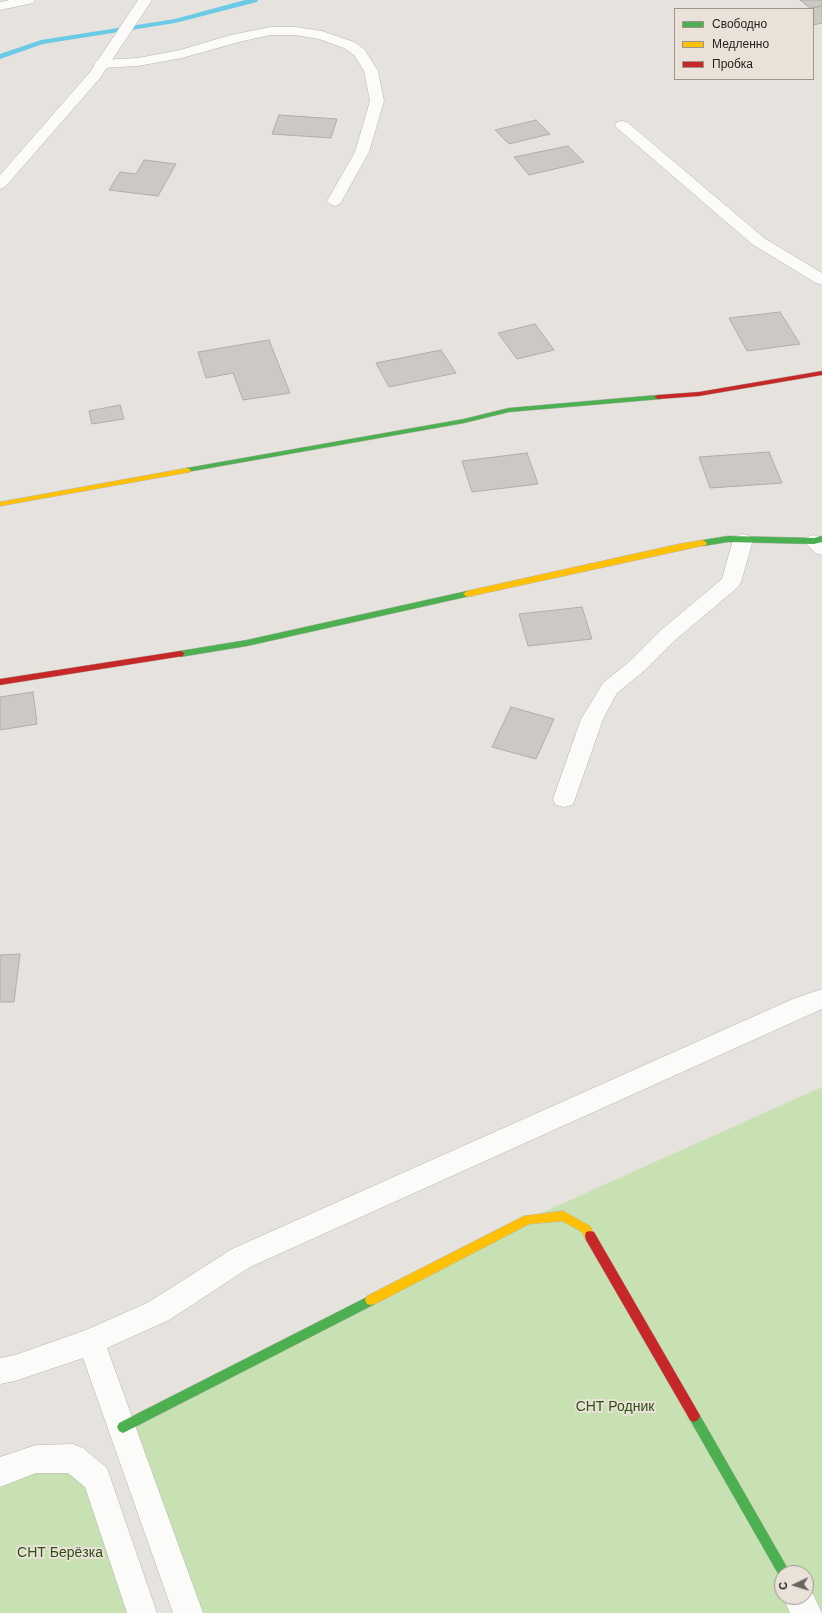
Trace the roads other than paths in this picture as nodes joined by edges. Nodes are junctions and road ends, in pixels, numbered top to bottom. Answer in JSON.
{"nodes":[{"id":1,"x":28,"y":0,"type":"edge"},
{"id":2,"x":145,"y":0,"type":"edge"},
{"id":3,"x":0,"y":6,"type":"edge"},
{"id":4,"x":102,"y":64,"type":"junction"},
{"id":5,"x":622,"y":125,"type":"dead end"},
{"id":6,"x":0,"y":184,"type":"edge"},
{"id":7,"x":335,"y":201,"type":"dead end"},
{"id":8,"x":822,"y":280,"type":"edge"},
{"id":9,"x":822,"y":373,"type":"edge"},
{"id":10,"x":0,"y":504,"type":"edge"},
{"id":11,"x":743,"y":540,"type":"junction"},
{"id":12,"x":819,"y":543,"type":"edge"},
{"id":13,"x":0,"y":682,"type":"edge"},
{"id":14,"x":564,"y":799,"type":"dead end"},
{"id":15,"x":822,"y":999,"type":"edge"},
{"id":16,"x":91,"y":1342,"type":"junction"},
{"id":17,"x":0,"y":1371,"type":"edge"},
{"id":18,"x":123,"y":1428,"type":"junction"},
{"id":19,"x":0,"y":1472,"type":"edge"},
{"id":20,"x":779,"y":1565,"type":"edge"},
{"id":21,"x":142,"y":1613,"type":"edge"},
{"id":22,"x":188,"y":1613,"type":"edge"}],
"edges":[{"from":1,"to":3,"type":"street"},
{"from":2,"to":4,"type":"street"},
{"from":4,"to":6,"type":"street"},
{"from":4,"to":7,"type":"street"},
{"from":5,"to":8,"type":"street"},
{"from":9,"to":10,"type":"street"},
{"from":11,"to":12,"type":"street"},
{"from":11,"to":13,"type":"street"},
{"from":11,"to":14,"type":"street"},
{"from":15,"to":16,"type":"street"},
{"from":16,"to":17,"type":"street"},
{"from":16,"to":18,"type":"street"},
{"from":18,"to":20,"type":"street"},
{"from":18,"to":22,"type":"street"},
{"from":19,"to":21,"type":"street"}]}
